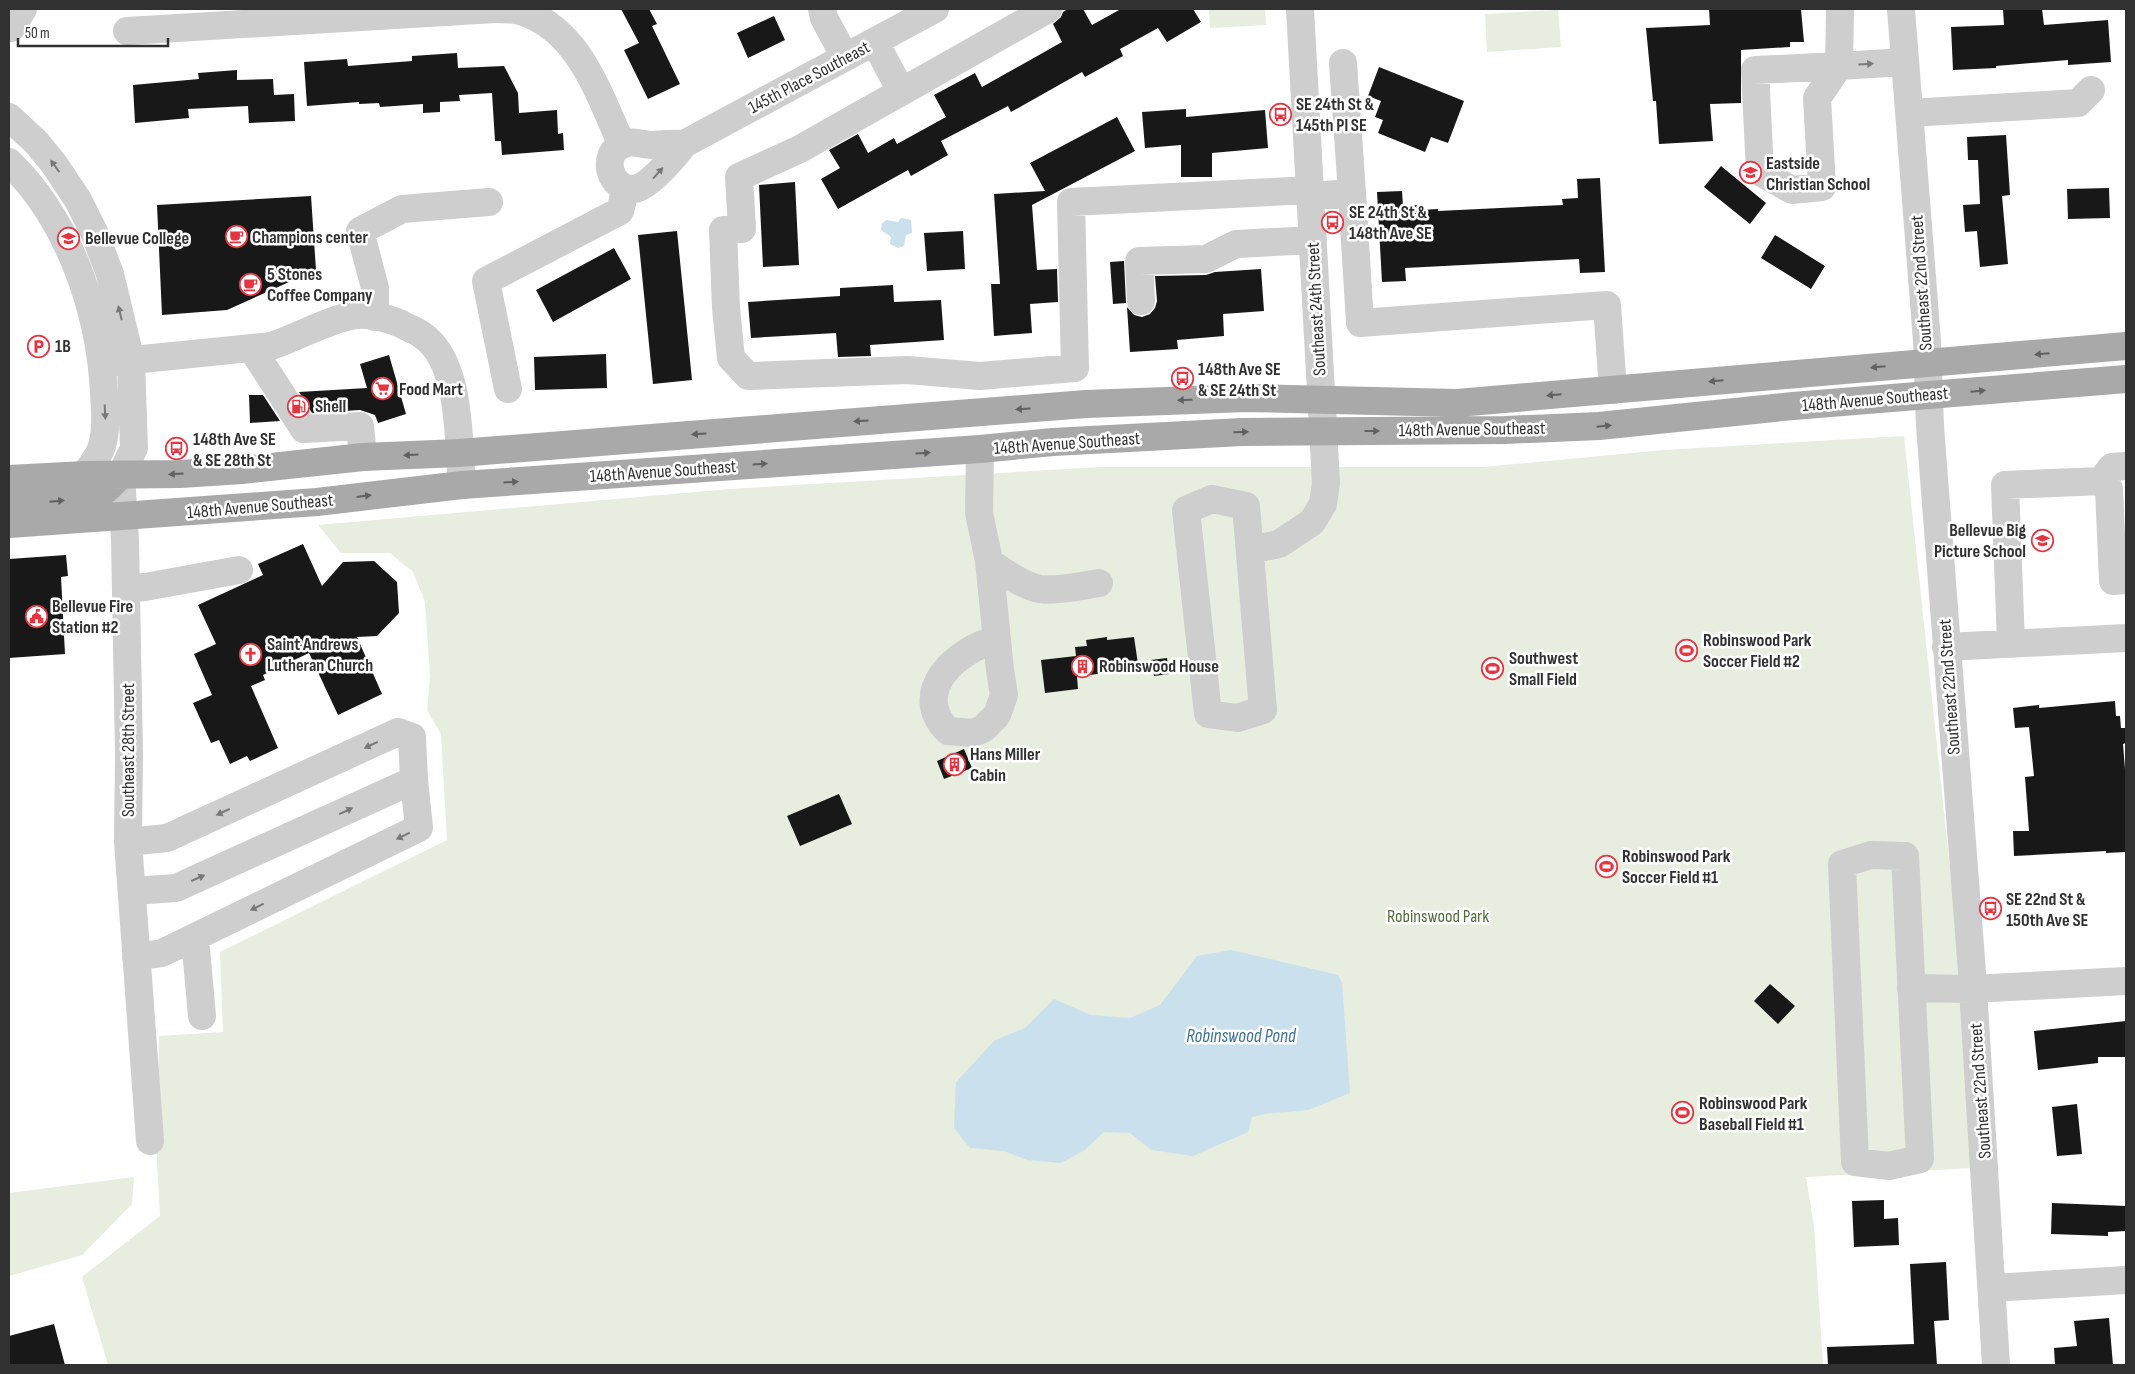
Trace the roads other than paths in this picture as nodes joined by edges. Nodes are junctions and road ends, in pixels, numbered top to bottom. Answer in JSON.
{"nodes":[{"id":1,"x":23,"y":9,"type":"edge"},
{"id":2,"x":496,"y":9,"type":"edge"},
{"id":3,"x":822,"y":9,"type":"edge"},
{"id":4,"x":935,"y":9,"type":"edge"},
{"id":5,"x":1048,"y":9,"type":"edge"},
{"id":6,"x":1300,"y":9,"type":"edge"},
{"id":7,"x":1840,"y":9,"type":"edge"},
{"id":8,"x":1901,"y":9,"type":"edge"},
{"id":9,"x":9,"y":27,"type":"edge"},
{"id":10,"x":127,"y":31,"type":"dead end"},
{"id":11,"x":875,"y":42,"type":"junction"},
{"id":12,"x":845,"y":58,"type":"junction"},
{"id":13,"x":1905,"y":62,"type":"junction"},
{"id":14,"x":1343,"y":63,"type":"dead end"},
{"id":15,"x":1839,"y":66,"type":"junction"},
{"id":16,"x":2091,"y":90,"type":"dead end"},
{"id":17,"x":901,"y":91,"type":"junction"},
{"id":18,"x":1909,"y":114,"type":"junction"},
{"id":19,"x":9,"y":117,"type":"edge"},
{"id":20,"x":622,"y":144,"type":"junction"},
{"id":21,"x":684,"y":144,"type":"junction"},
{"id":22,"x":9,"y":162,"type":"edge"},
{"id":23,"x":626,"y":188,"type":"junction"},
{"id":24,"x":1310,"y":193,"type":"junction"},
{"id":25,"x":1352,"y":193,"type":"junction"},
{"id":26,"x":489,"y":202,"type":"dead end"},
{"id":27,"x":1313,"y":240,"type":"junction"},
{"id":28,"x":1140,"y":301,"type":"dead end"},
{"id":29,"x":375,"y":317,"type":"junction"},
{"id":30,"x":2126,"y":346,"type":"edge"},
{"id":31,"x":252,"y":349,"type":"junction"},
{"id":32,"x":132,"y":361,"type":"junction"},
{"id":33,"x":103,"y":363,"type":"junction"},
{"id":34,"x":1927,"y":363,"type":"junction"},
{"id":35,"x":980,"y":376,"type":"junction"},
{"id":36,"x":2126,"y":379,"type":"edge"},
{"id":37,"x":508,"y":389,"type":"dead end"},
{"id":38,"x":1613,"y":390,"type":"junction"},
{"id":39,"x":1929,"y":394,"type":"junction"},
{"id":40,"x":1321,"y":398,"type":"junction"},
{"id":41,"x":983,"y":412,"type":"junction"},
{"id":42,"x":1323,"y":430,"type":"junction"},
{"id":43,"x":980,"y":449,"type":"junction"},
{"id":44,"x":459,"y":453,"type":"junction"},
{"id":45,"x":363,"y":457,"type":"junction"},
{"id":46,"x":2126,"y":466,"type":"edge"},
{"id":47,"x":85,"y":475,"type":"junction"},
{"id":48,"x":122,"y":475,"type":"junction"},
{"id":49,"x":9,"y":479,"type":"edge"},
{"id":50,"x":2101,"y":481,"type":"junction"},
{"id":51,"x":462,"y":485,"type":"junction"},
{"id":52,"x":9,"y":505,"type":"edge"},
{"id":53,"x":124,"y":516,"type":"junction"},
{"id":54,"x":9,"y":524,"type":"edge"},
{"id":55,"x":1250,"y":550,"type":"junction"},
{"id":56,"x":989,"y":561,"type":"junction"},
{"id":57,"x":238,"y":570,"type":"dead end"},
{"id":58,"x":2126,"y":580,"type":"edge"},
{"id":59,"x":1099,"y":583,"type":"dead end"},
{"id":60,"x":126,"y":588,"type":"junction"},
{"id":61,"x":2126,"y":638,"type":"edge"},
{"id":62,"x":996,"y":640,"type":"dead end"},
{"id":63,"x":2011,"y":643,"type":"junction"},
{"id":64,"x":1946,"y":647,"type":"junction"},
{"id":65,"x":414,"y":780,"type":"junction"},
{"id":66,"x":128,"y":842,"type":"junction"},
{"id":67,"x":132,"y":891,"type":"junction"},
{"id":68,"x":195,"y":938,"type":"junction"},
{"id":69,"x":136,"y":957,"type":"junction"},
{"id":70,"x":2126,"y":981,"type":"edge"},
{"id":71,"x":1911,"y":988,"type":"junction"},
{"id":72,"x":1972,"y":989,"type":"junction"},
{"id":73,"x":202,"y":1016,"type":"dead end"},
{"id":74,"x":150,"y":1141,"type":"dead end"},
{"id":75,"x":2126,"y":1280,"type":"edge"},
{"id":76,"x":1992,"y":1288,"type":"junction"},
{"id":77,"x":1996,"y":1365,"type":"edge"}],
"edges":[{"from":1,"to":9,"type":"street"},
{"from":2,"to":10,"type":"street"},
{"from":2,"to":20,"type":"street"},
{"from":3,"to":12,"type":"street"},
{"from":4,"to":11,"type":"street","name":"145th Place Southeast"},
{"from":5,"to":17,"type":"street"},
{"from":6,"to":24,"type":"street","name":"Southeast 24th Street"},
{"from":7,"to":15,"type":"street"},
{"from":8,"to":13,"type":"street","name":"Southeast 22nd Street"},
{"from":11,"to":12,"type":"street","name":"145th Place Southeast"},
{"from":11,"to":17,"type":"street"},
{"from":12,"to":21,"type":"street","name":"145th Place Southeast"},
{"from":15,"to":13,"type":"street","one_way":true},
{"from":13,"to":18,"type":"street","name":"Southeast 22nd Street"},
{"from":14,"to":25,"type":"street"},
{"from":15,"to":15,"type":"street"},
{"from":16,"to":18,"type":"street"},
{"from":17,"to":35,"type":"street"},
{"from":18,"to":34,"type":"street","name":"Southeast 22nd Street"},
{"from":32,"to":19,"type":"street","name":"Southeast 28th Street","one_way":true},
{"from":20,"to":21,"type":"street"},
{"from":20,"to":23,"type":"street"},
{"from":23,"to":21,"type":"street","one_way":true},
{"from":22,"to":33,"type":"street"},
{"from":23,"to":37,"type":"street"},
{"from":24,"to":25,"type":"street"},
{"from":24,"to":27,"type":"street","name":"Southeast 24th Street"},
{"from":24,"to":35,"type":"street"},
{"from":25,"to":38,"type":"street"},
{"from":26,"to":29,"type":"street"},
{"from":27,"to":28,"type":"street"},
{"from":27,"to":40,"type":"street","name":"Southeast 24th Street"},
{"from":29,"to":31,"type":"street"},
{"from":29,"to":44,"type":"street"},
{"from":30,"to":34,"type":"main road","name":"148th Avenue Southeast","one_way":true},
{"from":31,"to":32,"type":"street"},
{"from":31,"to":45,"type":"street"},
{"from":32,"to":33,"type":"street"},
{"from":32,"to":48,"type":"street","name":"Southeast 28th Street"},
{"from":33,"to":47,"type":"street","one_way":true},
{"from":34,"to":38,"type":"main road","name":"148th Avenue Southeast","one_way":true},
{"from":34,"to":39,"type":"street","name":"Southeast 22nd Street"},
{"from":35,"to":41,"type":"street"},
{"from":39,"to":36,"type":"main road","name":"148th Avenue Southeast","one_way":true},
{"from":38,"to":40,"type":"main road","name":"148th Avenue Southeast","one_way":true},
{"from":42,"to":39,"type":"main road","name":"148th Avenue Southeast","one_way":true},
{"from":39,"to":64,"type":"street","name":"Southeast 22nd Street"},
{"from":40,"to":41,"type":"main road","name":"148th Avenue Southeast","one_way":true},
{"from":40,"to":42,"type":"street","name":"Southeast 24th Street"},
{"from":41,"to":44,"type":"main road","name":"148th Avenue Southeast","one_way":true},
{"from":43,"to":42,"type":"main road","name":"148th Avenue Southeast","one_way":true},
{"from":42,"to":55,"type":"street","name":"Southeast 24th Street"},
{"from":51,"to":43,"type":"main road","name":"148th Avenue Southeast","one_way":true},
{"from":43,"to":56,"type":"street"},
{"from":44,"to":45,"type":"main road","name":"148th Avenue Southeast","one_way":true},
{"from":44,"to":51,"type":"street"},
{"from":45,"to":48,"type":"main road","name":"148th Avenue Southeast","one_way":true},
{"from":46,"to":50,"type":"street"},
{"from":47,"to":48,"type":"main road","name":"148th Avenue Southeast"},
{"from":47,"to":49,"type":"main road","name":"148th Avenue Southeast"},
{"from":52,"to":48,"type":"main road","one_way":true},
{"from":48,"to":53,"type":"street","name":"Southeast 28th Street"},
{"from":50,"to":58,"type":"street"},
{"from":50,"to":63,"type":"street"},
{"from":53,"to":51,"type":"main road","name":"148th Avenue Southeast","one_way":true},
{"from":53,"to":54,"type":"main road","name":"148th Avenue Southeast"},
{"from":53,"to":60,"type":"street","name":"Southeast 28th Street"},
{"from":55,"to":55,"type":"street"},
{"from":56,"to":59,"type":"street"},
{"from":56,"to":62,"type":"street"},
{"from":57,"to":60,"type":"street"},
{"from":60,"to":66,"type":"street","name":"Southeast 28th Street"},
{"from":61,"to":63,"type":"street"},
{"from":63,"to":64,"type":"street"},
{"from":64,"to":72,"type":"street","name":"Southeast 22nd Street"},
{"from":65,"to":66,"type":"street","one_way":true},
{"from":67,"to":65,"type":"street","one_way":true},
{"from":65,"to":68,"type":"street","one_way":true},
{"from":66,"to":67,"type":"street","name":"Southeast 28th Street"},
{"from":67,"to":69,"type":"street","name":"Southeast 28th Street"},
{"from":68,"to":69,"type":"street"},
{"from":68,"to":73,"type":"street"},
{"from":69,"to":74,"type":"street","name":"Southeast 28th Street"},
{"from":70,"to":72,"type":"street"},
{"from":71,"to":71,"type":"street"},
{"from":71,"to":72,"type":"street"},
{"from":72,"to":76,"type":"street","name":"Southeast 22nd Street"},
{"from":75,"to":76,"type":"street"},
{"from":76,"to":77,"type":"street","name":"Southeast 22nd Street"}]}
